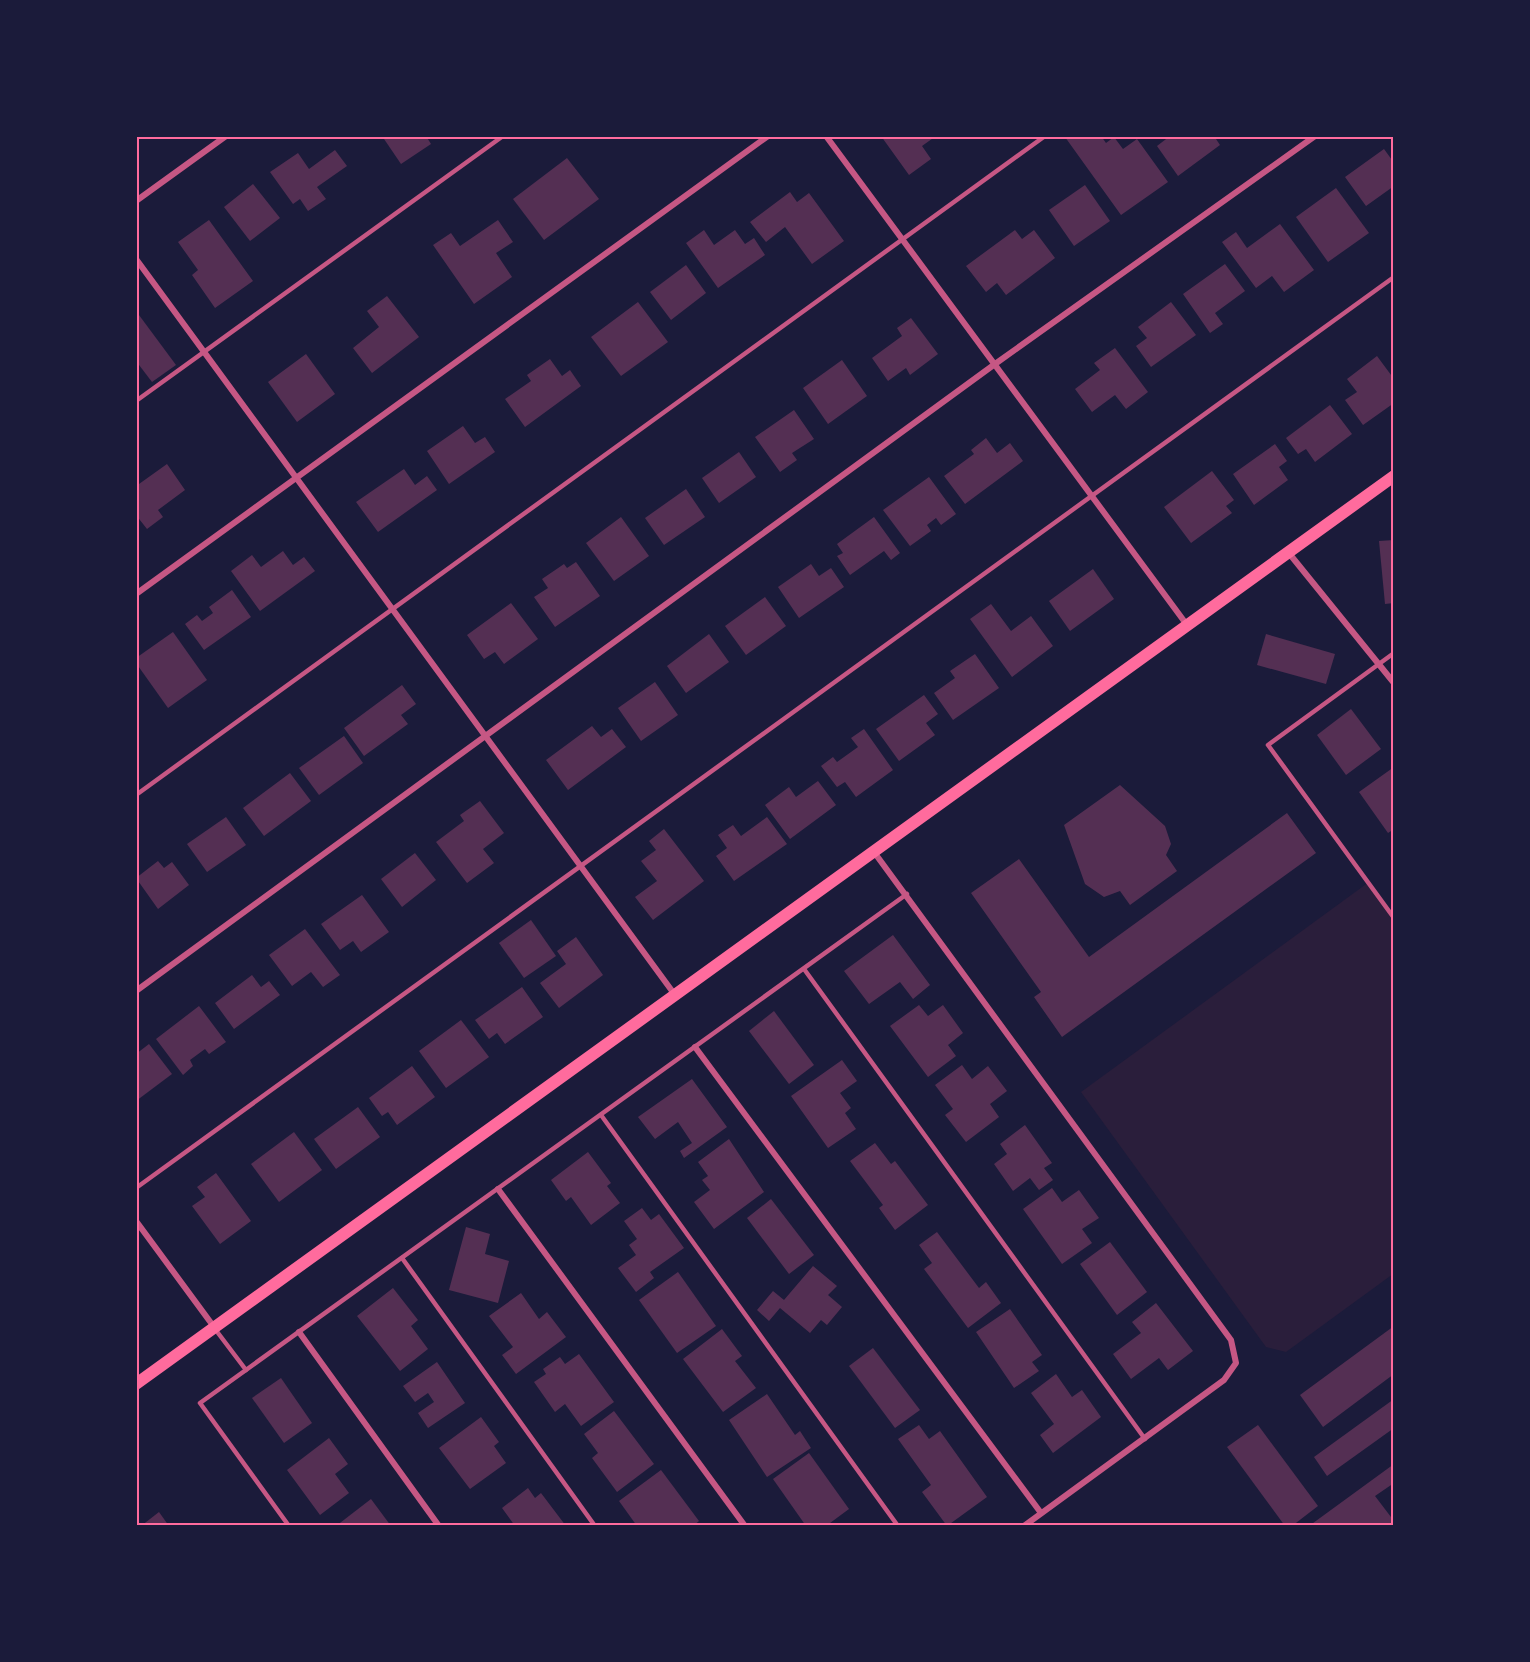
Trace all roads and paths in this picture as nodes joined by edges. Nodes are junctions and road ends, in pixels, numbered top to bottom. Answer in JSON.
{"nodes":[{"id":1,"x":226,"y":136,"type":"edge"},
{"id":2,"x":503,"y":136,"type":"edge"},
{"id":3,"x":768,"y":136,"type":"edge"},
{"id":4,"x":826,"y":136,"type":"edge"},
{"id":5,"x":1046,"y":136,"type":"edge"},
{"id":6,"x":1316,"y":136,"type":"edge"},
{"id":7,"x":136,"y":201,"type":"edge"},
{"id":8,"x":903,"y":240,"type":"junction"},
{"id":9,"x":136,"y":258,"type":"edge"},
{"id":10,"x":1394,"y":277,"type":"edge"},
{"id":11,"x":205,"y":352,"type":"junction"},
{"id":12,"x":996,"y":364,"type":"junction"},
{"id":13,"x":136,"y":402,"type":"edge"},
{"id":14,"x":1394,"y":476,"type":"edge"},
{"id":15,"x":296,"y":477,"type":"junction"},
{"id":16,"x":1092,"y":496,"type":"junction"},
{"id":17,"x":1288,"y":552,"type":"junction"},
{"id":18,"x":136,"y":594,"type":"edge"},
{"id":19,"x":393,"y":609,"type":"junction"},
{"id":20,"x":1187,"y":625,"type":"junction"},
{"id":21,"x":1394,"y":653,"type":"edge"},
{"id":22,"x":1379,"y":664,"type":"junction"},
{"id":23,"x":1394,"y":683,"type":"edge"},
{"id":24,"x":485,"y":736,"type":"junction"},
{"id":25,"x":136,"y":795,"type":"edge"},
{"id":26,"x":874,"y":851,"type":"junction"},
{"id":27,"x":580,"y":866,"type":"junction"},
{"id":28,"x":907,"y":894,"type":"junction"},
{"id":29,"x":1394,"y":918,"type":"edge"},
{"id":30,"x":804,"y":969,"type":"junction"},
{"id":31,"x":136,"y":991,"type":"edge"},
{"id":32,"x":675,"y":995,"type":"junction"},
{"id":33,"x":694,"y":1047,"type":"junction"},
{"id":34,"x":601,"y":1114,"type":"junction"},
{"id":35,"x":136,"y":1188,"type":"edge"},
{"id":36,"x":498,"y":1189,"type":"junction"},
{"id":37,"x":136,"y":1221,"type":"edge"},
{"id":38,"x":402,"y":1258,"type":"junction"},
{"id":39,"x":214,"y":1328,"type":"junction"},
{"id":40,"x":299,"y":1332,"type":"junction"},
{"id":41,"x":246,"y":1370,"type":"junction"},
{"id":42,"x":136,"y":1384,"type":"edge"},
{"id":43,"x":1145,"y":1439,"type":"junction"},
{"id":44,"x":1041,"y":1513,"type":"junction"},
{"id":45,"x":289,"y":1526,"type":"edge"},
{"id":46,"x":439,"y":1526,"type":"edge"},
{"id":47,"x":595,"y":1526,"type":"edge"},
{"id":48,"x":745,"y":1526,"type":"edge"},
{"id":49,"x":898,"y":1526,"type":"edge"},
{"id":50,"x":1024,"y":1526,"type":"edge"}],
"edges":[{"from":1,"to":7,"type":"street"},
{"from":2,"to":11,"type":"lane"},
{"from":3,"to":15,"type":"street"},
{"from":4,"to":8,"type":"street"},
{"from":5,"to":8,"type":"lane"},
{"from":6,"to":12,"type":"street"},
{"from":8,"to":12,"type":"street"},
{"from":8,"to":19,"type":"lane"},
{"from":9,"to":11,"type":"street"},
{"from":10,"to":16,"type":"lane"},
{"from":11,"to":13,"type":"lane"},
{"from":11,"to":15,"type":"street"},
{"from":12,"to":16,"type":"street"},
{"from":12,"to":24,"type":"street"},
{"from":14,"to":17,"type":"main road"},
{"from":15,"to":18,"type":"street"},
{"from":15,"to":19,"type":"street"},
{"from":16,"to":20,"type":"street"},
{"from":16,"to":27,"type":"lane"},
{"from":17,"to":20,"type":"main road"},
{"from":17,"to":22,"type":"street"},
{"from":19,"to":24,"type":"street"},
{"from":19,"to":25,"type":"lane"},
{"from":20,"to":26,"type":"main road"},
{"from":21,"to":22,"type":"lane"},
{"from":22,"to":23,"type":"street"},
{"from":22,"to":29,"type":"lane"},
{"from":24,"to":27,"type":"street"},
{"from":24,"to":31,"type":"street"},
{"from":26,"to":28,"type":"street"},
{"from":26,"to":32,"type":"main road"},
{"from":27,"to":32,"type":"street"},
{"from":27,"to":35,"type":"lane"},
{"from":28,"to":30,"type":"lane"},
{"from":28,"to":43,"type":"street"},
{"from":30,"to":33,"type":"lane"},
{"from":30,"to":43,"type":"lane"},
{"from":32,"to":39,"type":"main road"},
{"from":33,"to":34,"type":"lane"},
{"from":33,"to":44,"type":"street"},
{"from":34,"to":36,"type":"lane"},
{"from":34,"to":49,"type":"lane"},
{"from":36,"to":38,"type":"lane"},
{"from":36,"to":48,"type":"street"},
{"from":37,"to":39,"type":"street"},
{"from":38,"to":40,"type":"lane"},
{"from":38,"to":47,"type":"lane"},
{"from":39,"to":41,"type":"lane"},
{"from":39,"to":42,"type":"main road"},
{"from":40,"to":41,"type":"lane"},
{"from":40,"to":46,"type":"street"},
{"from":41,"to":45,"type":"lane"},
{"from":43,"to":44,"type":"street"},
{"from":44,"to":50,"type":"street"}]}
